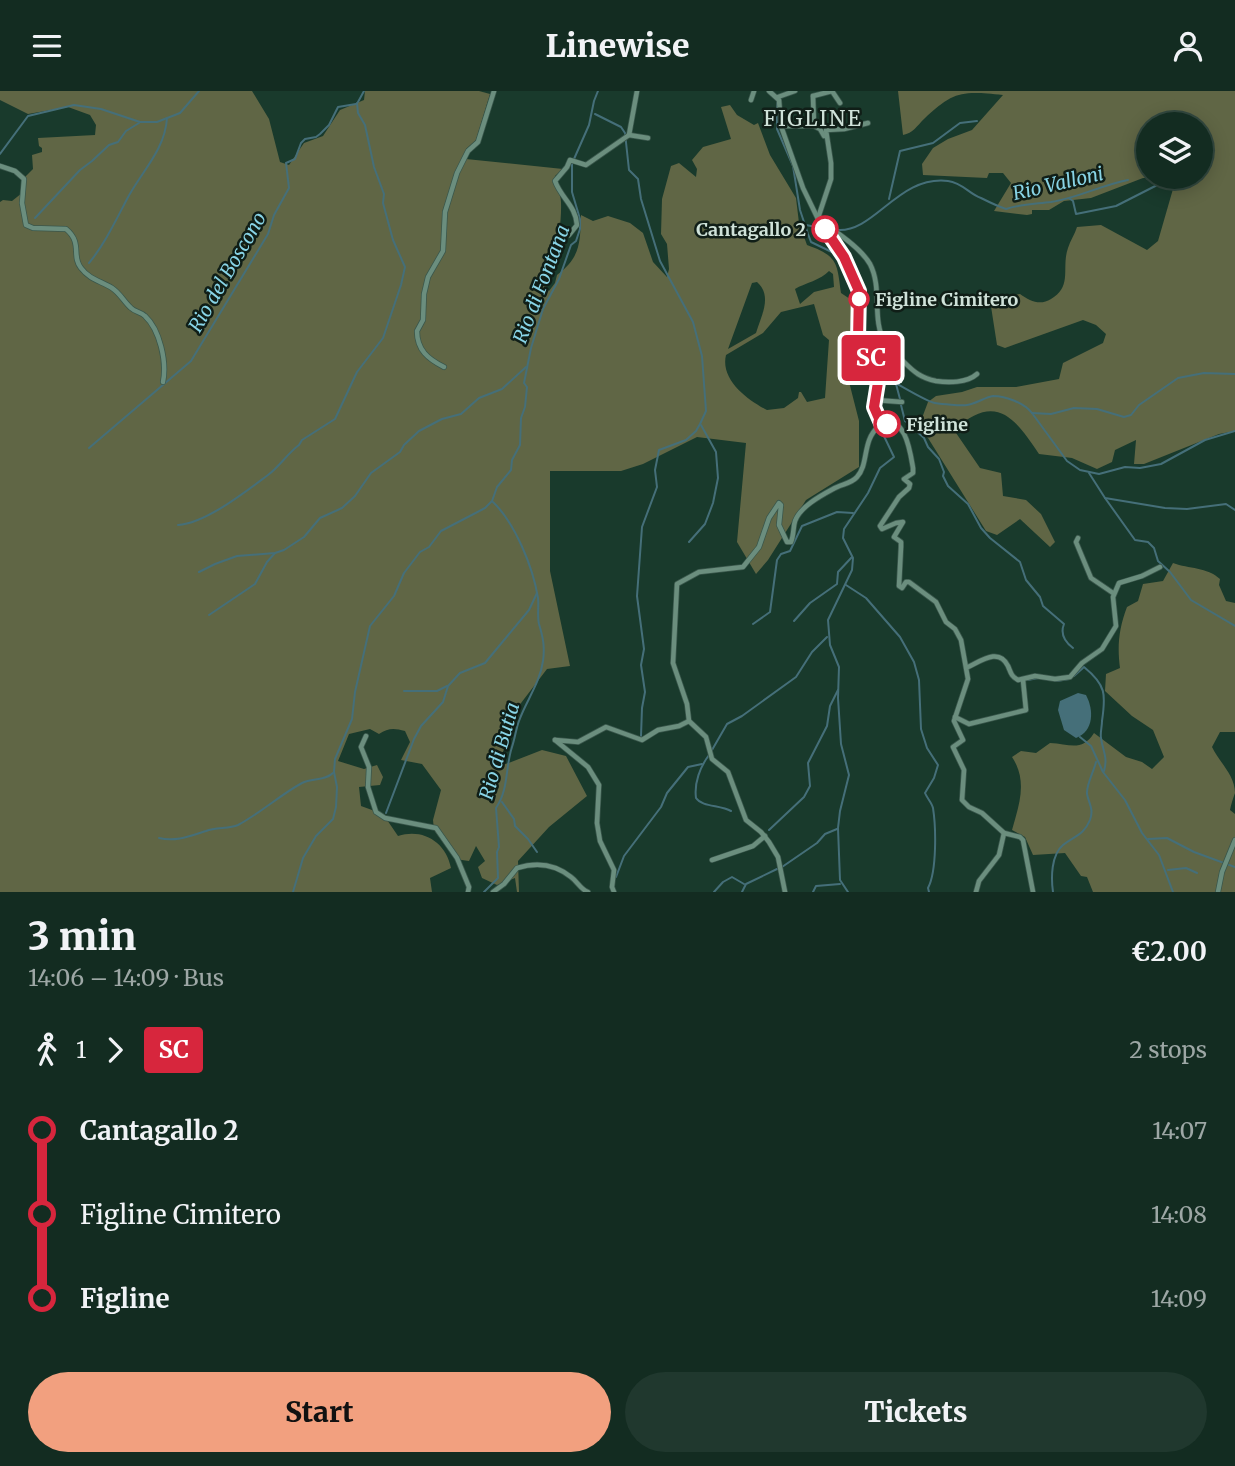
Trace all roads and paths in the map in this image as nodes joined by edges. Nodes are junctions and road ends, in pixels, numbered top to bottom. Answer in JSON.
{"nodes":[{"id":1,"x":494,"y":91,"type":"edge"},
{"id":2,"x":637,"y":91,"type":"edge"},
{"id":3,"x":754,"y":91,"type":"edge"},
{"id":4,"x":769,"y":91,"type":"edge"},
{"id":5,"x":795,"y":91,"type":"edge"},
{"id":6,"x":825,"y":92,"type":"edge"},
{"id":7,"x":812,"y":94,"type":"edge"},
{"id":8,"x":777,"y":96,"type":"junction"},
{"id":9,"x":751,"y":100,"type":"dead end"},
{"id":10,"x":840,"y":103,"type":"dead end"},
{"id":11,"x":868,"y":123,"type":"dead end"},
{"id":12,"x":781,"y":126,"type":"junction"},
{"id":13,"x":814,"y":126,"type":"junction"},
{"id":14,"x":629,"y":135,"type":"junction"},
{"id":15,"x":648,"y":138,"type":"dead end"},
{"id":16,"x":827,"y":139,"type":"junction"},
{"id":17,"x":0,"y":166,"type":"edge"},
{"id":18,"x":818,"y":219,"type":"junction"},
{"id":19,"x":829,"y":230,"type":"junction"},
{"id":20,"x":569,"y":235,"type":"dead end"},
{"id":21,"x":444,"y":367,"type":"dead end"},
{"id":22,"x":977,"y":375,"type":"dead end"},
{"id":23,"x":163,"y":382,"type":"dead end"},
{"id":24,"x":875,"y":401,"type":"junction"},
{"id":25,"x":898,"y":402,"type":"dead end"},
{"id":26,"x":878,"y":415,"type":"junction"},
{"id":27,"x":892,"y":421,"type":"junction"},
{"id":28,"x":881,"y":425,"type":"junction"},
{"id":29,"x":1078,"y":538,"type":"dead end"},
{"id":30,"x":1160,"y":567,"type":"dead end"},
{"id":31,"x":1113,"y":593,"type":"junction"},
{"id":32,"x":968,"y":667,"type":"junction"},
{"id":33,"x":1023,"y":680,"type":"junction"},
{"id":34,"x":955,"y":717,"type":"junction"},
{"id":35,"x":689,"y":721,"type":"junction"},
{"id":36,"x":366,"y":736,"type":"dead end"},
{"id":37,"x":1003,"y":833,"type":"junction"},
{"id":38,"x":765,"y":836,"type":"junction"},
{"id":39,"x":1235,"y":840,"type":"edge"},
{"id":40,"x":712,"y":860,"type":"dead end"},
{"id":41,"x":468,"y":892,"type":"edge"},
{"id":42,"x":494,"y":892,"type":"edge"},
{"id":43,"x":588,"y":892,"type":"edge"},
{"id":44,"x":614,"y":892,"type":"edge"},
{"id":45,"x":785,"y":892,"type":"edge"},
{"id":46,"x":976,"y":892,"type":"edge"},
{"id":47,"x":1033,"y":892,"type":"edge"},
{"id":48,"x":1218,"y":892,"type":"edge"}],
"edges":[{"from":1,"to":21,"type":"street"},
{"from":2,"to":14,"type":"street"},
{"from":3,"to":9,"type":"street"},
{"from":4,"to":8,"type":"street"},
{"from":5,"to":8,"type":"street"},
{"from":6,"to":7,"type":"street"},
{"from":6,"to":10,"type":"street"},
{"from":7,"to":13,"type":"street"},
{"from":8,"to":12,"type":"street"},
{"from":11,"to":16,"type":"street"},
{"from":12,"to":13,"type":"street"},
{"from":12,"to":18,"type":"street"},
{"from":13,"to":16,"type":"street"},
{"from":14,"to":15,"type":"street"},
{"from":14,"to":20,"type":"street"},
{"from":16,"to":18,"type":"street"},
{"from":17,"to":23,"type":"street"},
{"from":18,"to":19,"type":"street"},
{"from":18,"to":19,"type":"street"},
{"from":19,"to":22,"type":"street"},
{"from":19,"to":24,"type":"street"},
{"from":24,"to":25,"type":"street"},
{"from":24,"to":26,"type":"street"},
{"from":26,"to":27,"type":"street"},
{"from":26,"to":28,"type":"street"},
{"from":27,"to":28,"type":"street"},
{"from":27,"to":32,"type":"street"},
{"from":28,"to":35,"type":"street"},
{"from":29,"to":31,"type":"street"},
{"from":30,"to":31,"type":"street"},
{"from":31,"to":33,"type":"street"},
{"from":32,"to":33,"type":"street"},
{"from":32,"to":34,"type":"street"},
{"from":33,"to":34,"type":"street"},
{"from":34,"to":37,"type":"street"},
{"from":35,"to":38,"type":"street"},
{"from":35,"to":44,"type":"street"},
{"from":36,"to":41,"type":"street"},
{"from":37,"to":46,"type":"street"},
{"from":37,"to":47,"type":"street"},
{"from":38,"to":40,"type":"street"},
{"from":38,"to":45,"type":"street"},
{"from":39,"to":48,"type":"street"},
{"from":42,"to":43,"type":"street"}]}
